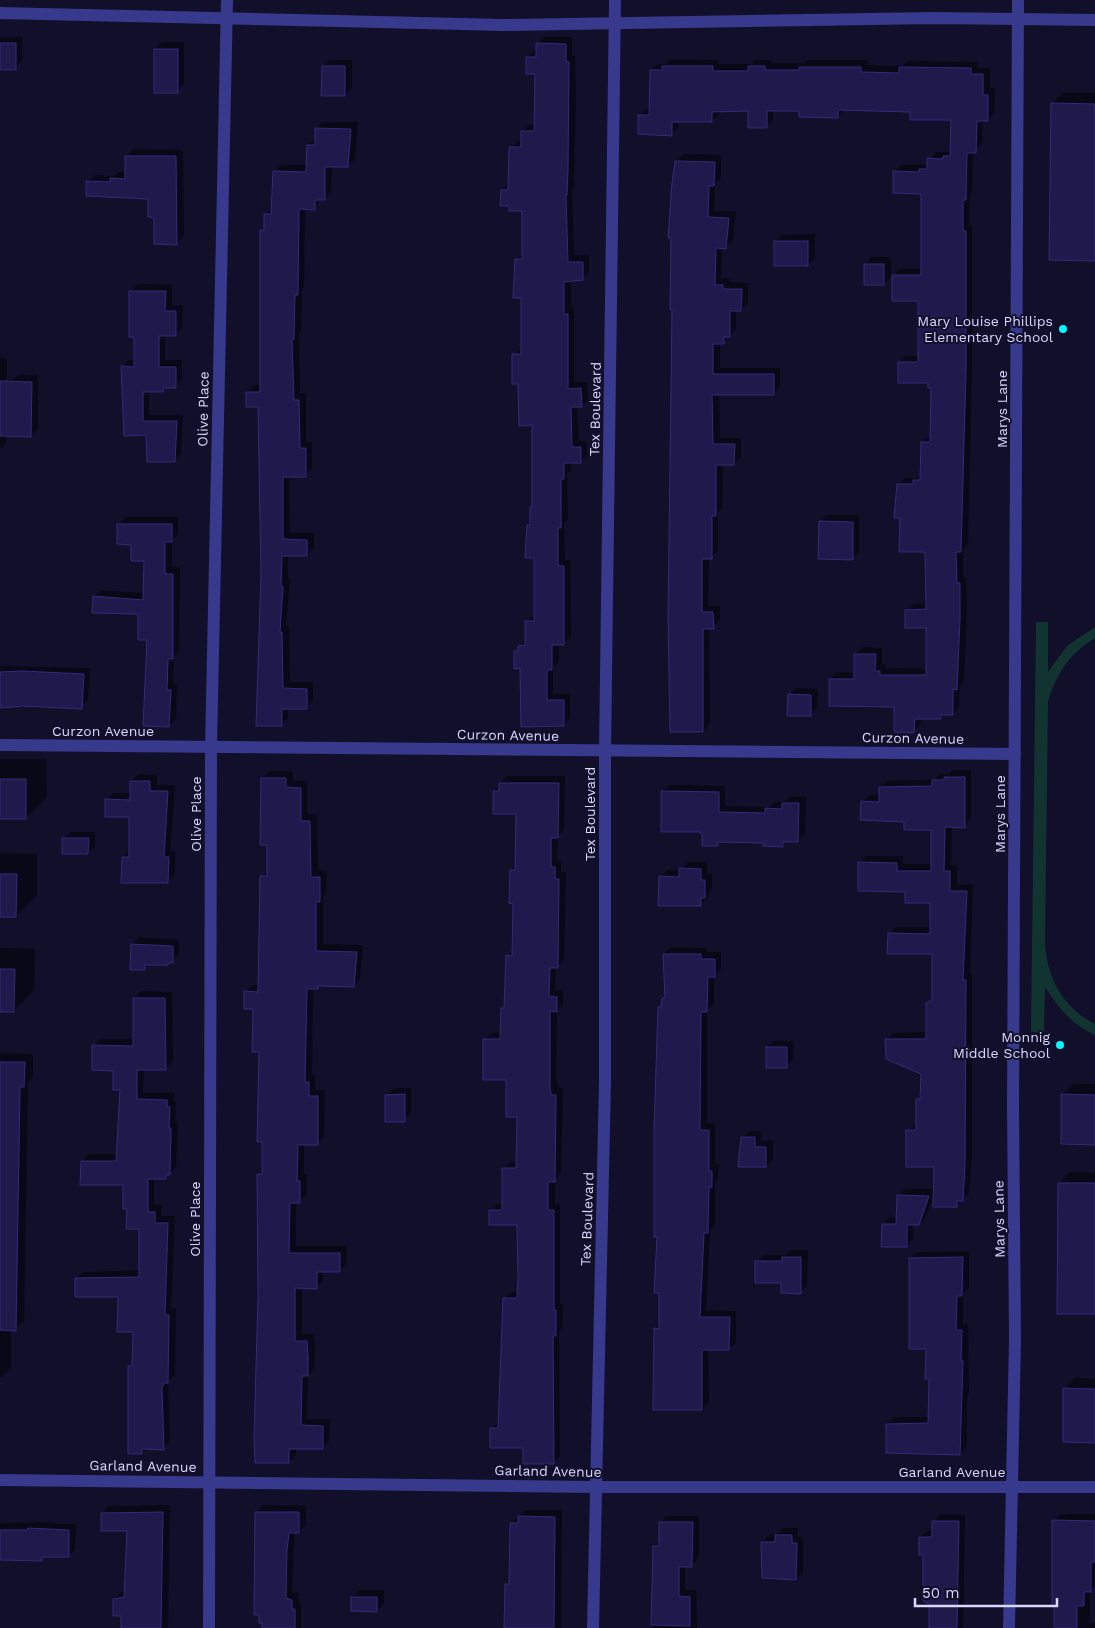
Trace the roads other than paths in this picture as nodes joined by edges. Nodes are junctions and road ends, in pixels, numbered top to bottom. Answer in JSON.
{"nodes":[{"id":1,"x":227,"y":0,"type":"edge"},
{"id":2,"x":615,"y":0,"type":"edge"},
{"id":3,"x":1018,"y":0,"type":"edge"},
{"id":4,"x":0,"y":13,"type":"edge"},
{"id":5,"x":227,"y":17,"type":"junction"},
{"id":6,"x":1018,"y":19,"type":"junction"},
{"id":7,"x":1095,"y":20,"type":"edge"},
{"id":8,"x":615,"y":23,"type":"junction"},
{"id":9,"x":0,"y":745,"type":"edge"},
{"id":10,"x":211,"y":747,"type":"junction"},
{"id":11,"x":605,"y":750,"type":"junction"},
{"id":12,"x":1015,"y":754,"type":"junction"},
{"id":13,"x":0,"y":1480,"type":"edge"},
{"id":14,"x":210,"y":1482,"type":"junction"},
{"id":15,"x":594,"y":1487,"type":"junction"},
{"id":16,"x":1012,"y":1487,"type":"junction"},
{"id":17,"x":1095,"y":1487,"type":"edge"},
{"id":18,"x":209,"y":1628,"type":"edge"},
{"id":19,"x":593,"y":1628,"type":"edge"},
{"id":20,"x":1009,"y":1628,"type":"edge"}],
"edges":[{"from":1,"to":5,"type":"street","name":"Olive Place"},
{"from":2,"to":8,"type":"street","name":"Tex Boulevard"},
{"from":3,"to":6,"type":"street","name":"Marys Lane"},
{"from":4,"to":5,"type":"street"},
{"from":5,"to":8,"type":"street"},
{"from":5,"to":10,"type":"street","name":"Olive Place"},
{"from":6,"to":7,"type":"street"},
{"from":6,"to":8,"type":"street"},
{"from":6,"to":12,"type":"street","name":"Marys Lane"},
{"from":8,"to":11,"type":"street","name":"Tex Boulevard"},
{"from":9,"to":10,"type":"street","name":"Curzon Avenue"},
{"from":10,"to":11,"type":"street","name":"Curzon Avenue"},
{"from":10,"to":14,"type":"street","name":"Olive Place"},
{"from":11,"to":12,"type":"street","name":"Curzon Avenue"},
{"from":11,"to":15,"type":"street","name":"Tex Boulevard"},
{"from":12,"to":16,"type":"street","name":"Marys Lane"},
{"from":13,"to":14,"type":"street","name":"Garland Avenue"},
{"from":14,"to":15,"type":"street","name":"Garland Avenue"},
{"from":14,"to":18,"type":"street","name":"Olive Place"},
{"from":15,"to":16,"type":"street","name":"Garland Avenue"},
{"from":15,"to":19,"type":"street","name":"Tex Boulevard"},
{"from":16,"to":17,"type":"street","name":"Garland Avenue"},
{"from":16,"to":20,"type":"street","name":"Marys Lane"}]}
